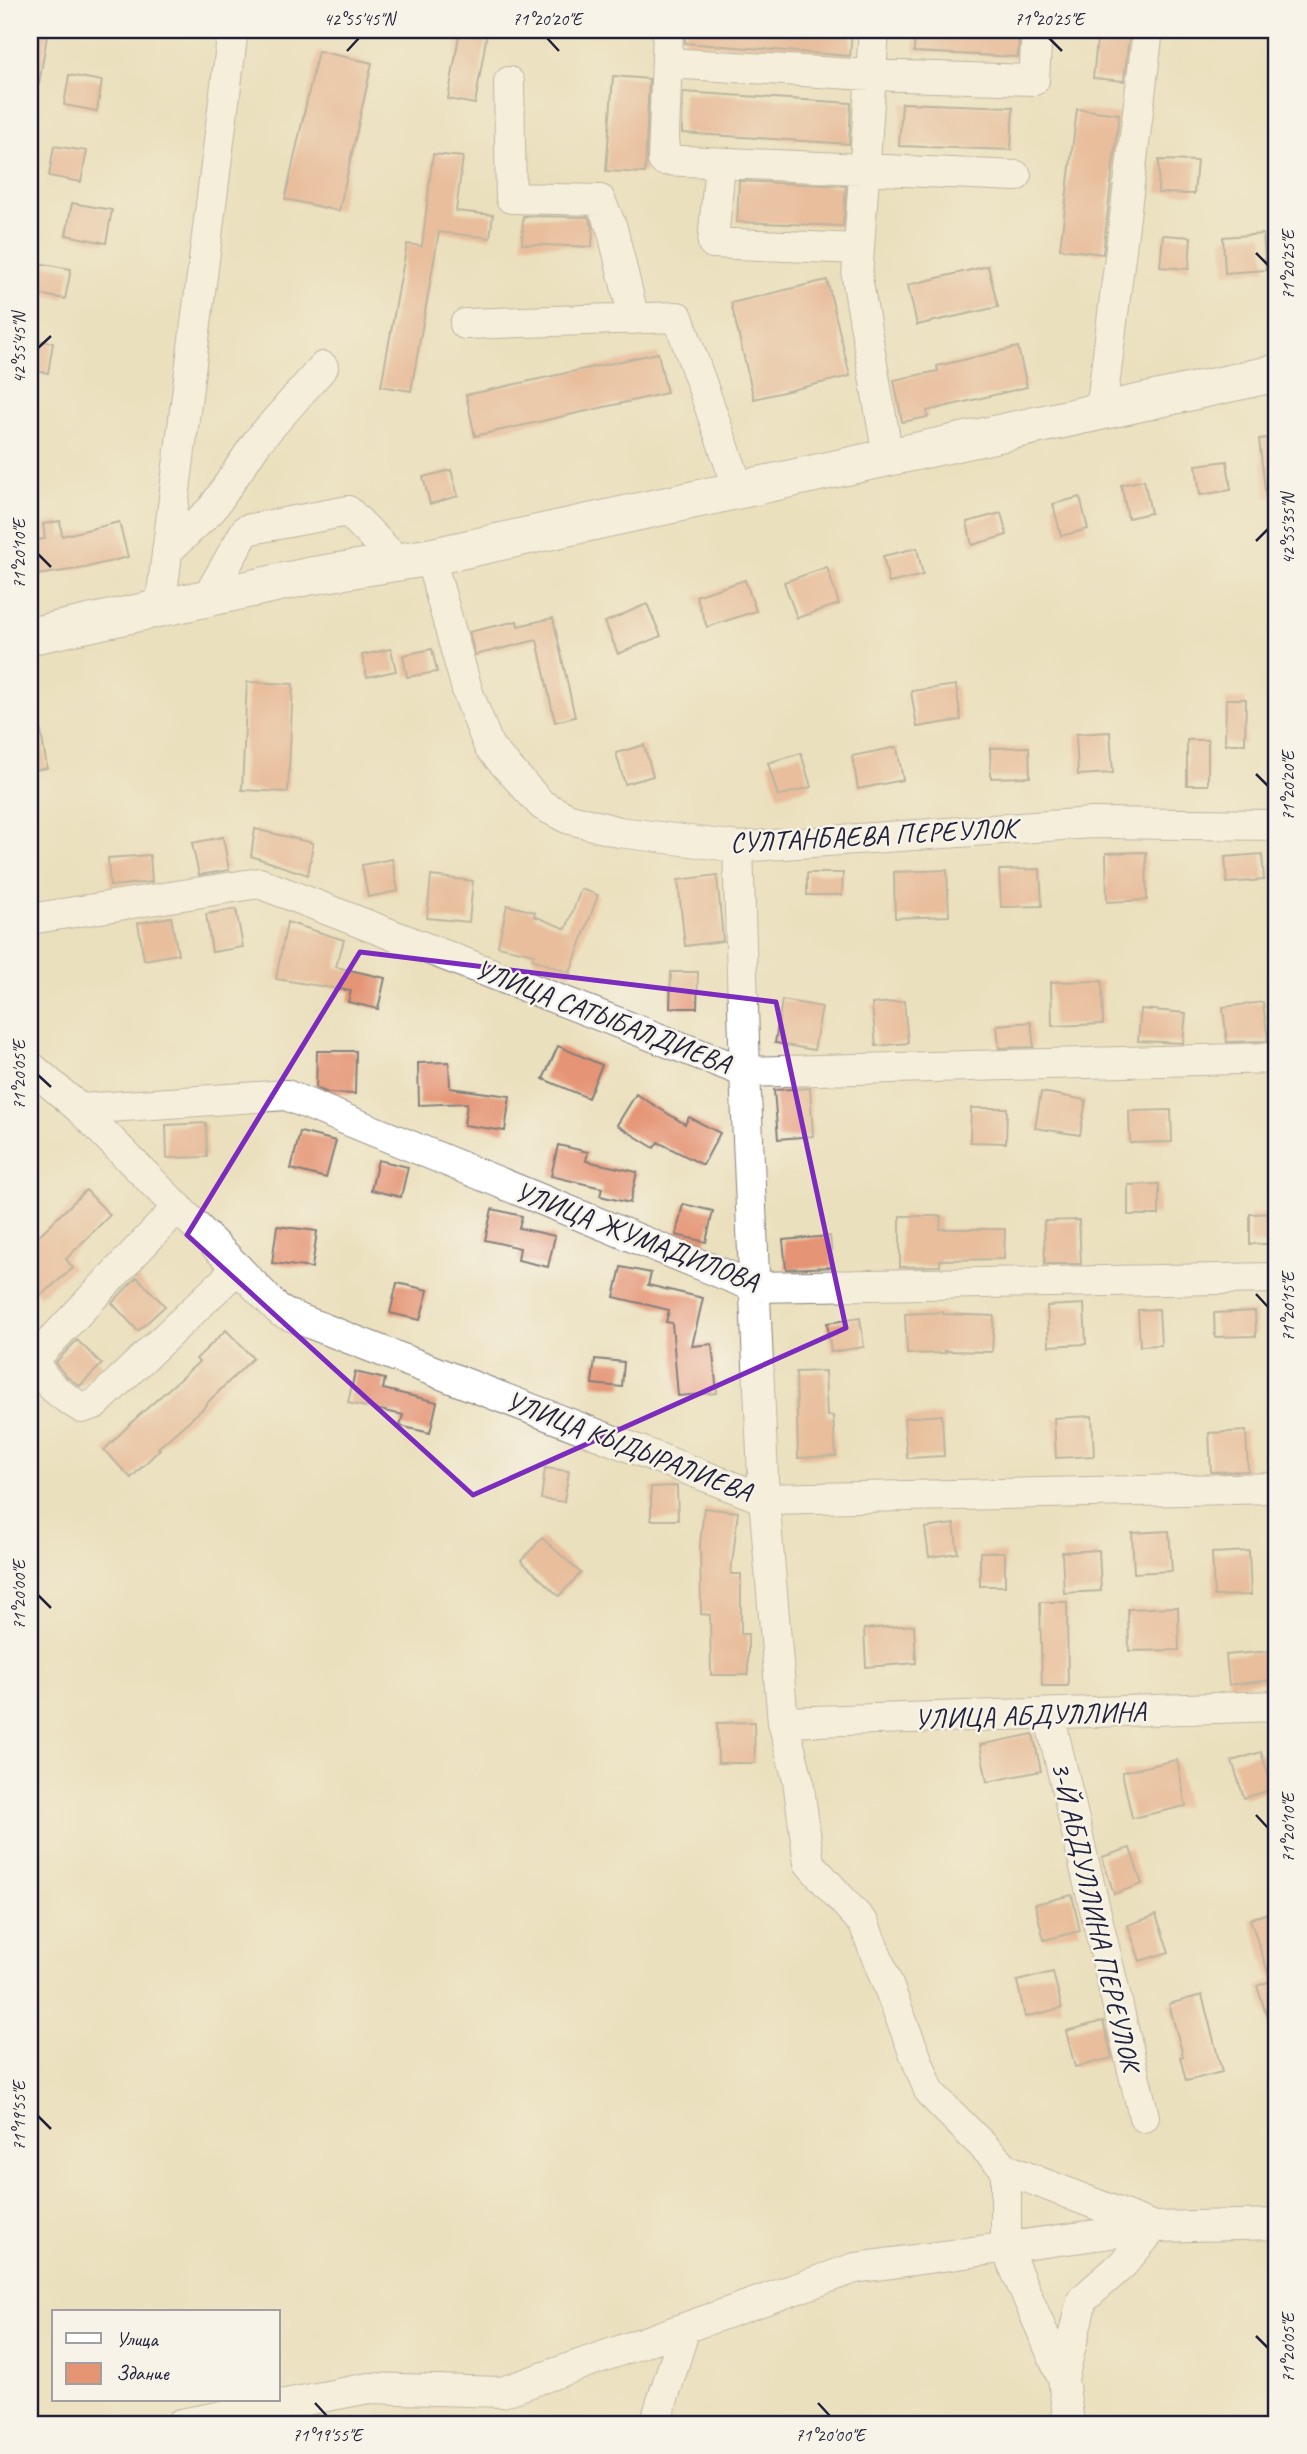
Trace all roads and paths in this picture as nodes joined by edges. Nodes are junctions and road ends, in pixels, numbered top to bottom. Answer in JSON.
{"nodes":[{"id":1,"x":233,"y":30,"type":"edge"},
{"id":2,"x":668,"y":30,"type":"edge"},
{"id":3,"x":873,"y":30,"type":"edge"},
{"id":4,"x":1037,"y":30,"type":"edge"},
{"id":5,"x":1148,"y":30,"type":"edge"},
{"id":6,"x":667,"y":64,"type":"junction"},
{"id":7,"x":870,"y":75,"type":"junction"},
{"id":8,"x":509,"y":82,"type":"dead end"},
{"id":9,"x":720,"y":163,"type":"junction"},
{"id":10,"x":864,"y":170,"type":"junction"},
{"id":11,"x":1016,"y":176,"type":"dead end"},
{"id":12,"x":859,"y":249,"type":"junction"},
{"id":13,"x":634,"y":318,"type":"junction"},
{"id":14,"x":465,"y":324,"type":"dead end"},
{"id":15,"x":323,"y":368,"type":"dead end"},
{"id":16,"x":1277,"y":373,"type":"edge"},
{"id":17,"x":1101,"y":411,"type":"junction"},
{"id":18,"x":888,"y":457,"type":"junction"},
{"id":19,"x":739,"y":490,"type":"junction"},
{"id":20,"x":167,"y":551,"type":"junction"},
{"id":21,"x":414,"y":560,"type":"junction"},
{"id":22,"x":206,"y":600,"type":"junction"},
{"id":23,"x":160,"y":609,"type":"junction"},
{"id":24,"x":30,"y":636,"type":"edge"},
{"id":25,"x":1277,"y":825,"type":"edge"},
{"id":26,"x":738,"y":847,"type":"junction"},
{"id":27,"x":30,"y":919,"type":"edge"},
{"id":28,"x":1277,"y":1058,"type":"edge"},
{"id":29,"x":30,"y":1066,"type":"edge"},
{"id":30,"x":745,"y":1072,"type":"junction"},
{"id":31,"x":80,"y":1109,"type":"junction"},
{"id":32,"x":178,"y":1207,"type":"junction"},
{"id":33,"x":238,"y":1268,"type":"junction"},
{"id":34,"x":1277,"y":1278,"type":"edge"},
{"id":35,"x":755,"y":1287,"type":"junction"},
{"id":36,"x":1277,"y":1488,"type":"edge"},
{"id":37,"x":764,"y":1499,"type":"junction"},
{"id":38,"x":1049,"y":1714,"type":"junction"},
{"id":39,"x":1275,"y":1715,"type":"edge"},
{"id":40,"x":783,"y":1722,"type":"junction"},
{"id":41,"x":1144,"y":2117,"type":"dead end"},
{"id":42,"x":1006,"y":2169,"type":"junction"},
{"id":43,"x":1277,"y":2224,"type":"edge"},
{"id":44,"x":1154,"y":2227,"type":"junction"},
{"id":45,"x":1006,"y":2248,"type":"junction"},
{"id":46,"x":685,"y":2328,"type":"junction"},
{"id":47,"x":1063,"y":2379,"type":"junction"},
{"id":48,"x":181,"y":2424,"type":"edge"},
{"id":49,"x":655,"y":2424,"type":"edge"},
{"id":50,"x":1069,"y":2424,"type":"edge"}],
"edges":[{"from":1,"to":20,"type":"street"},
{"from":2,"to":6,"type":"street"},
{"from":3,"to":7,"type":"street"},
{"from":4,"to":7,"type":"street"},
{"from":5,"to":17,"type":"street"},
{"from":6,"to":7,"type":"street"},
{"from":6,"to":9,"type":"street"},
{"from":7,"to":10,"type":"street"},
{"from":8,"to":13,"type":"street"},
{"from":9,"to":10,"type":"street"},
{"from":9,"to":12,"type":"street"},
{"from":10,"to":11,"type":"street"},
{"from":10,"to":12,"type":"street"},
{"from":12,"to":18,"type":"street"},
{"from":13,"to":14,"type":"street"},
{"from":13,"to":19,"type":"street"},
{"from":15,"to":20,"type":"street"},
{"from":16,"to":17,"type":"main road"},
{"from":17,"to":18,"type":"main road"},
{"from":18,"to":19,"type":"main road"},
{"from":19,"to":21,"type":"main road"},
{"from":20,"to":23,"type":"street"},
{"from":21,"to":22,"type":"main road"},
{"from":21,"to":22,"type":"street"},
{"from":21,"to":26,"type":"street","name":"СУЛТАНБАЕВА ПЕРЕУЛОК"},
{"from":22,"to":23,"type":"main road"},
{"from":23,"to":24,"type":"main road"},
{"from":25,"to":26,"type":"street","name":"СУЛТАНБАЕВА ПЕРЕУЛОК"},
{"from":26,"to":30,"type":"street"},
{"from":27,"to":30,"type":"street","name":"УЛИЦА САТЫБАЛДИЕВА"},
{"from":28,"to":30,"type":"street","name":"УЛИЦА САТЫБАЛДИЕВА"},
{"from":29,"to":31,"type":"street"},
{"from":30,"to":35,"type":"street"},
{"from":31,"to":32,"type":"street","name":"УЛИЦА КЫДЫРАЛИЕВА"},
{"from":31,"to":35,"type":"street","name":"УЛИЦА ЖУМАДИЛОВА"},
{"from":32,"to":33,"type":"street","name":"УЛИЦА КЫДЫРАЛИЕВА"},
{"from":32,"to":33,"type":"street"},
{"from":33,"to":37,"type":"street","name":"УЛИЦА КЫДЫРАЛИЕВА"},
{"from":34,"to":35,"type":"street","name":"УЛИЦА ЖУМАДИЛОВА"},
{"from":35,"to":37,"type":"street"},
{"from":36,"to":37,"type":"street","name":"УЛИЦА КЫДЫРАЛИЕВА"},
{"from":37,"to":40,"type":"street"},
{"from":38,"to":39,"type":"street","name":"УЛИЦА АБДУЛЛИНА"},
{"from":38,"to":40,"type":"street","name":"УЛИЦА АБДУЛЛИНА"},
{"from":38,"to":41,"type":"street","name":"3-Й АБДУЛЛИНА ПЕРЕУЛОК"},
{"from":40,"to":42,"type":"street"},
{"from":42,"to":44,"type":"street"},
{"from":42,"to":45,"type":"street"},
{"from":43,"to":44,"type":"street"},
{"from":44,"to":45,"type":"street"},
{"from":44,"to":47,"type":"street"},
{"from":45,"to":46,"type":"street"},
{"from":45,"to":47,"type":"street"},
{"from":46,"to":48,"type":"street"},
{"from":46,"to":49,"type":"street"},
{"from":47,"to":50,"type":"street"}]}
